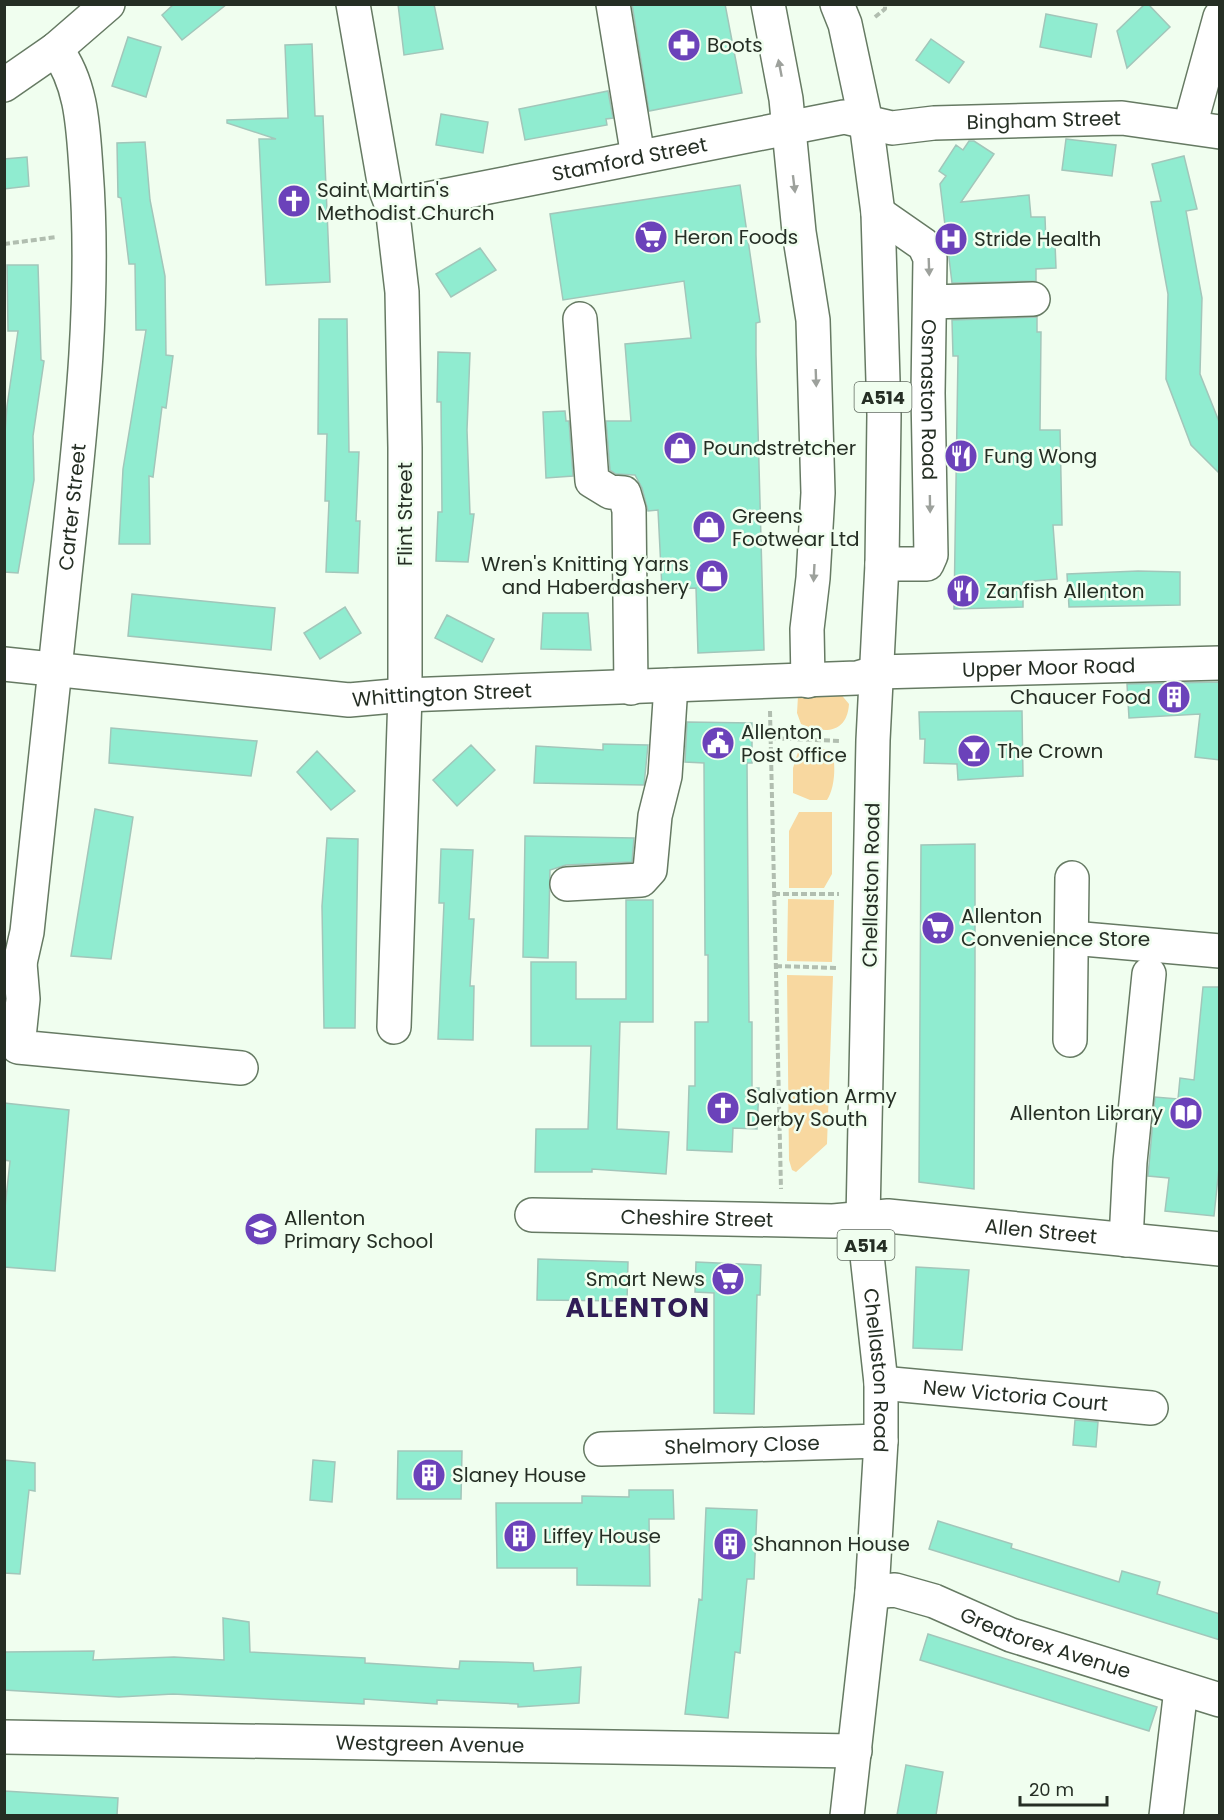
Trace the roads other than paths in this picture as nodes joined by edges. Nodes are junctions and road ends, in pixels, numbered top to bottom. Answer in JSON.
{"nodes":[{"id":1,"x":108,"y":4,"type":"edge"},
{"id":2,"x":353,"y":4,"type":"edge"},
{"id":3,"x":613,"y":4,"type":"edge"},
{"id":4,"x":768,"y":4,"type":"edge"},
{"id":5,"x":837,"y":4,"type":"edge"},
{"id":6,"x":1220,"y":18,"type":"edge"},
{"id":7,"x":56,"y":49,"type":"junction"},
{"id":8,"x":4,"y":85,"type":"edge"},
{"id":9,"x":866,"y":123,"type":"junction"},
{"id":10,"x":788,"y":126,"type":"junction"},
{"id":11,"x":1205,"y":129,"type":"edge"},
{"id":12,"x":639,"y":157,"type":"junction"},
{"id":13,"x":392,"y":206,"type":"junction"},
{"id":14,"x":878,"y":213,"type":"junction"},
{"id":15,"x":1033,"y":299,"type":"dead end"},
{"id":16,"x":930,"y":302,"type":"junction"},
{"id":17,"x":580,"y":319,"type":"dead end"},
{"id":18,"x":882,"y":564,"type":"junction"},
{"id":19,"x":1220,"y":663,"type":"edge"},
{"id":20,"x":4,"y":664,"type":"edge"},
{"id":21,"x":55,"y":670,"type":"junction"},
{"id":22,"x":878,"y":672,"type":"junction"},
{"id":23,"x":808,"y":681,"type":"junction"},
{"id":24,"x":671,"y":685,"type":"junction"},
{"id":25,"x":631,"y":688,"type":"junction"},
{"id":26,"x":405,"y":695,"type":"junction"},
{"id":27,"x":1072,"y":878,"type":"dead end"},
{"id":28,"x":567,"y":884,"type":"dead end"},
{"id":29,"x":1071,"y":938,"type":"junction"},
{"id":30,"x":1220,"y":951,"type":"edge"},
{"id":31,"x":14,"y":968,"type":"edge"},
{"id":32,"x":1149,"y":974,"type":"dead end"},
{"id":33,"x":394,"y":1027,"type":"dead end"},
{"id":34,"x":1070,"y":1040,"type":"dead end"},
{"id":35,"x":11,"y":1047,"type":"edge"},
{"id":36,"x":241,"y":1068,"type":"dead end"},
{"id":37,"x":532,"y":1215,"type":"dead end"},
{"id":38,"x":863,"y":1219,"type":"junction"},
{"id":39,"x":1126,"y":1240,"type":"junction"},
{"id":40,"x":1220,"y":1249,"type":"edge"},
{"id":41,"x":881,"y":1383,"type":"junction"},
{"id":42,"x":1151,"y":1408,"type":"dead end"},
{"id":43,"x":881,"y":1441,"type":"junction"},
{"id":44,"x":601,"y":1449,"type":"dead end"},
{"id":45,"x":872,"y":1592,"type":"junction"},
{"id":46,"x":1181,"y":1689,"type":"junction"},
{"id":47,"x":1220,"y":1700,"type":"edge"},
{"id":48,"x":4,"y":1737,"type":"edge"},
{"id":49,"x":855,"y":1752,"type":"junction"},
{"id":50,"x":847,"y":1815,"type":"edge"},
{"id":51,"x":1166,"y":1815,"type":"edge"}],
"edges":[{"from":1,"to":7,"type":"street"},
{"from":2,"to":13,"type":"street","name":"Flint Street"},
{"from":3,"to":12,"type":"street"},
{"from":10,"to":4,"type":"street","one_way":true},
{"from":5,"to":9,"type":"street","number":"A514"},
{"from":6,"to":11,"type":"street"},
{"from":7,"to":8,"type":"street"},
{"from":7,"to":21,"type":"street","name":"Carter Street"},
{"from":9,"to":10,"type":"street","name":"Stamford Street"},
{"from":9,"to":11,"type":"street","name":"Bingham Street"},
{"from":9,"to":14,"type":"street","number":"A514"},
{"from":10,"to":12,"type":"street","name":"Stamford Street"},
{"from":10,"to":23,"type":"street","one_way":true},
{"from":12,"to":13,"type":"street","name":"Stamford Street"},
{"from":13,"to":26,"type":"street","name":"Flint Street"},
{"from":14,"to":16,"type":"street","name":"Osmaston Road","one_way":true},
{"from":14,"to":18,"type":"street","number":"A514"},
{"from":15,"to":16,"type":"street"},
{"from":16,"to":18,"type":"street","name":"Osmaston Road","one_way":true},
{"from":17,"to":25,"type":"street"},
{"from":18,"to":22,"type":"street","number":"A514"},
{"from":19,"to":22,"type":"street","name":"Upper Moor Road"},
{"from":20,"to":21,"type":"street","name":"Whittington Street"},
{"from":21,"to":26,"type":"street","name":"Whittington Street"},
{"from":21,"to":31,"type":"street","name":"Carter Street"},
{"from":22,"to":23,"type":"street","name":"Whittington Street"},
{"from":22,"to":38,"type":"street","name":"Chellaston Road","number":"A514"},
{"from":23,"to":24,"type":"street","name":"Whittington Street"},
{"from":24,"to":25,"type":"street","name":"Whittington Street"},
{"from":24,"to":28,"type":"street"},
{"from":25,"to":26,"type":"street","name":"Whittington Street"},
{"from":26,"to":33,"type":"street","name":"Flint Street"},
{"from":27,"to":29,"type":"street"},
{"from":29,"to":30,"type":"street"},
{"from":29,"to":34,"type":"street"},
{"from":31,"to":35,"type":"street","name":"Carter Street"},
{"from":32,"to":39,"type":"street"},
{"from":35,"to":36,"type":"street"},
{"from":37,"to":38,"type":"street","name":"Cheshire Street"},
{"from":38,"to":39,"type":"street","name":"Allen Street"},
{"from":38,"to":41,"type":"street","name":"Chellaston Road","number":"A514"},
{"from":39,"to":40,"type":"street","name":"Allen Street"},
{"from":41,"to":42,"type":"street","name":"New Victoria Court"},
{"from":41,"to":43,"type":"street","name":"Chellaston Road","number":"A514"},
{"from":43,"to":44,"type":"street","name":"Shelmory Close"},
{"from":43,"to":45,"type":"street","name":"Chellaston Road","number":"A514"},
{"from":45,"to":46,"type":"street","name":"Greatorex Avenue"},
{"from":45,"to":49,"type":"street","name":"Chellaston Road","number":"A514"},
{"from":46,"to":47,"type":"street","name":"Greatorex Avenue"},
{"from":46,"to":51,"type":"street"},
{"from":48,"to":49,"type":"street","name":"Westgreen Avenue"},
{"from":49,"to":50,"type":"street","name":"Chellaston Road","number":"A514"}]}
